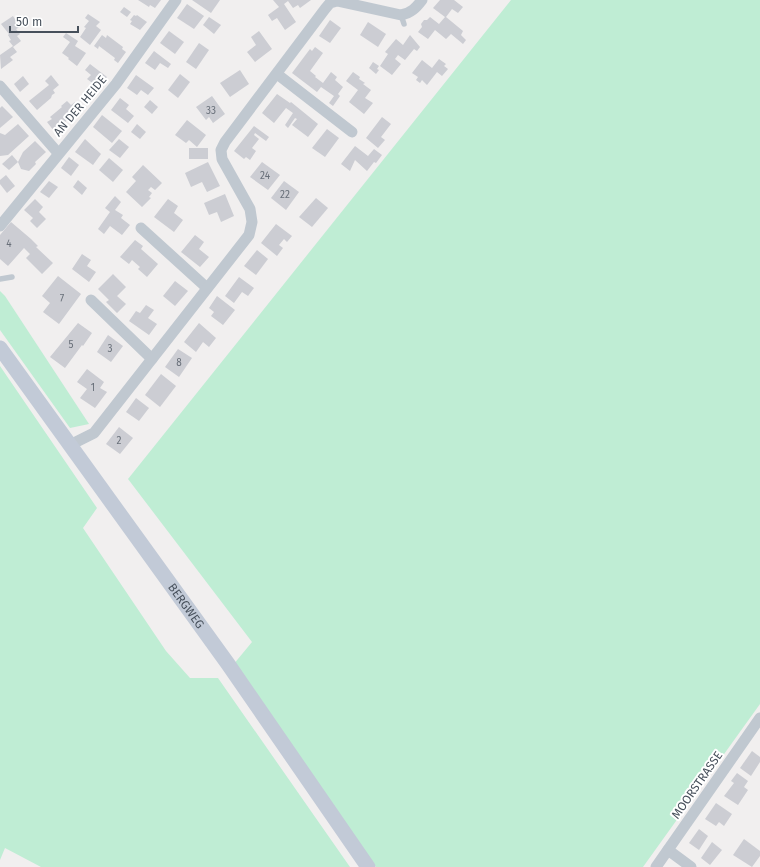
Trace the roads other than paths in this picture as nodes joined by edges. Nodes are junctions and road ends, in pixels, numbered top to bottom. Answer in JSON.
{"nodes":[{"id":1,"x":176,"y":0,"type":"edge"},
{"id":2,"x":422,"y":0,"type":"edge"},
{"id":3,"x":277,"y":74,"type":"junction"},
{"id":4,"x":0,"y":86,"type":"edge"},
{"id":5,"x":352,"y":132,"type":"dead end"},
{"id":6,"x":58,"y":154,"type":"junction"},
{"id":7,"x":0,"y":226,"type":"edge"},
{"id":8,"x":141,"y":228,"type":"dead end"},
{"id":9,"x":12,"y":277,"type":"dead end"},
{"id":10,"x":0,"y":280,"type":"edge"},
{"id":11,"x":207,"y":288,"type":"junction"},
{"id":12,"x":91,"y":300,"type":"dead end"},
{"id":13,"x":0,"y":348,"type":"edge"},
{"id":14,"x":152,"y":359,"type":"junction"},
{"id":15,"x":70,"y":445,"type":"junction"},
{"id":16,"x":760,"y":718,"type":"edge"},
{"id":17,"x":668,"y":850,"type":"junction"},
{"id":18,"x":368,"y":867,"type":"edge"},
{"id":19,"x":656,"y":867,"type":"edge"},
{"id":20,"x":691,"y":867,"type":"edge"}],
"edges":[{"from":1,"to":6,"type":"street","name":"AN DER HEIDE"},
{"from":2,"to":3,"type":"street"},
{"from":3,"to":5,"type":"street"},
{"from":3,"to":11,"type":"street"},
{"from":4,"to":6,"type":"street"},
{"from":6,"to":7,"type":"street","name":"AN DER HEIDE"},
{"from":8,"to":11,"type":"street"},
{"from":9,"to":10,"type":"lane"},
{"from":11,"to":14,"type":"street"},
{"from":12,"to":14,"type":"street"},
{"from":13,"to":15,"type":"main road","name":"BERGWEG"},
{"from":14,"to":15,"type":"street"},
{"from":15,"to":18,"type":"main road","name":"BERGWEG"},
{"from":16,"to":17,"type":"street","name":"MOORSTRASSE"},
{"from":17,"to":19,"type":"street","name":"MOORSTRASSE"},
{"from":17,"to":20,"type":"street"}]}
